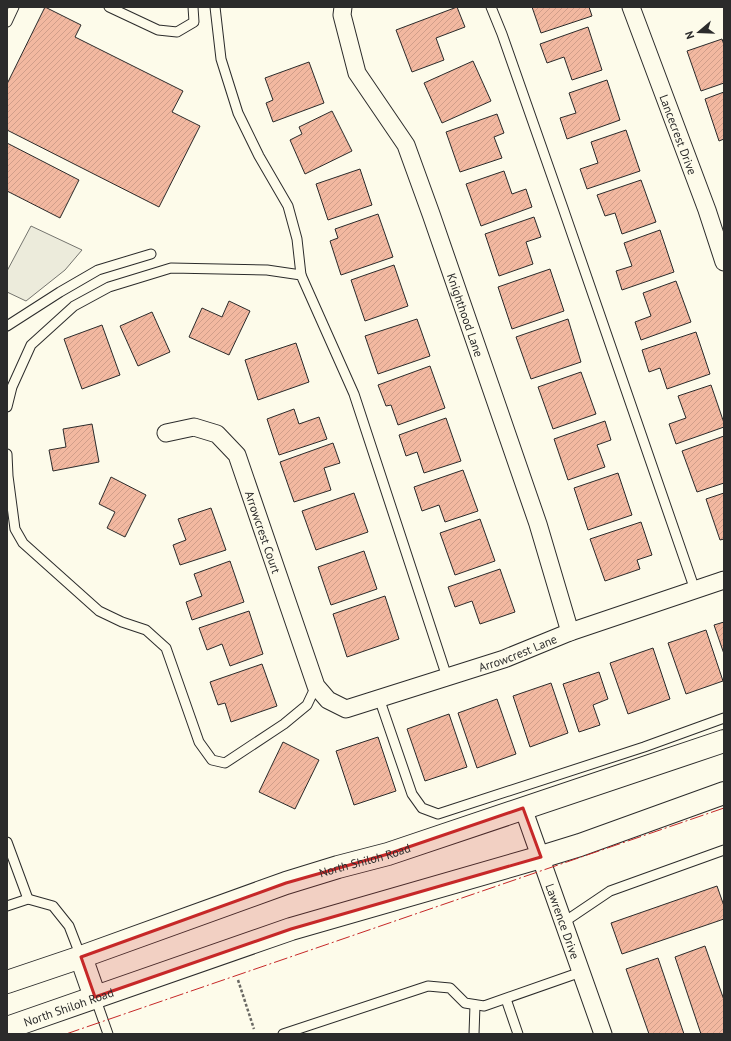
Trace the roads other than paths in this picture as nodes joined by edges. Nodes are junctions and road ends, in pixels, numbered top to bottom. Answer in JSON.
{"nodes":[{"id":1,"x":14,"y":7,"type":"edge"},
{"id":2,"x":109,"y":7,"type":"edge"},
{"id":3,"x":193,"y":7,"type":"edge"},
{"id":4,"x":215,"y":7,"type":"edge"},
{"id":5,"x":343,"y":7,"type":"edge"},
{"id":6,"x":491,"y":7,"type":"edge"},
{"id":7,"x":631,"y":7,"type":"edge"},
{"id":8,"x":7,"y":22,"type":"edge"},
{"id":9,"x":150,"y":254,"type":"dead end"},
{"id":10,"x":724,"y":262,"type":"edge"},
{"id":11,"x":301,"y":275,"type":"junction"},
{"id":12,"x":7,"y":326,"type":"edge"},
{"id":13,"x":7,"y":407,"type":"edge"},
{"id":14,"x":166,"y":433,"type":"dead end"},
{"id":15,"x":7,"y":454,"type":"edge"},
{"id":16,"x":724,"y":580,"type":"edge"},
{"id":17,"x":695,"y":590,"type":"junction"},
{"id":18,"x":570,"y":632,"type":"junction"},
{"id":19,"x":447,"y":677,"type":"junction"},
{"id":20,"x":316,"y":686,"type":"junction"},
{"id":21,"x":379,"y":698,"type":"junction"},
{"id":22,"x":724,"y":718,"type":"edge"},
{"id":23,"x":724,"y":741,"type":"edge"},
{"id":24,"x":724,"y":793,"type":"edge"},
{"id":25,"x":523,"y":808,"type":"junction"},
{"id":26,"x":7,"y":842,"type":"edge"},
{"id":27,"x":724,"y":850,"type":"edge"},
{"id":28,"x":541,"y":857,"type":"junction"},
{"id":29,"x":28,"y":899,"type":"junction"},
{"id":30,"x":7,"y":906,"type":"edge"},
{"id":31,"x":564,"y":922,"type":"junction"},
{"id":32,"x":81,"y":957,"type":"junction"},
{"id":33,"x":581,"y":972,"type":"junction"},
{"id":34,"x":7,"y":982,"type":"edge"},
{"id":35,"x":95,"y":997,"type":"junction"},
{"id":36,"x":506,"y":999,"type":"junction"},
{"id":37,"x":475,"y":1005,"type":"junction"},
{"id":38,"x":7,"y":1028,"type":"edge"},
{"id":39,"x":108,"y":1034,"type":"edge"},
{"id":40,"x":283,"y":1034,"type":"edge"},
{"id":41,"x":474,"y":1034,"type":"edge"},
{"id":42,"x":518,"y":1034,"type":"edge"},
{"id":43,"x":603,"y":1034,"type":"edge"}],
"edges":[{"from":1,"to":8,"type":"lane"},
{"from":2,"to":3,"type":"lane"},
{"from":4,"to":11,"type":"lane"},
{"from":5,"to":18,"type":"street","name":"Knighthood Lane"},
{"from":6,"to":17,"type":"lane"},
{"from":7,"to":10,"type":"street","name":"Lancecrest Drive"},
{"from":9,"to":12,"type":"lane"},
{"from":11,"to":13,"type":"lane"},
{"from":11,"to":19,"type":"lane"},
{"from":14,"to":20,"type":"street","name":"Arrowcrest Court"},
{"from":15,"to":20,"type":"lane"},
{"from":16,"to":17,"type":"street","name":"Arrowcrest Lane"},
{"from":17,"to":18,"type":"street","name":"Arrowcrest Lane"},
{"from":18,"to":19,"type":"street","name":"Arrowcrest Lane"},
{"from":19,"to":21,"type":"street","name":"Arrowcrest Lane"},
{"from":20,"to":21,"type":"street","name":"Arrowcrest Lane"},
{"from":21,"to":22,"type":"lane"},
{"from":23,"to":25,"type":"main road","name":"North Shiloh Road"},
{"from":24,"to":28,"type":"main road","name":"North Shiloh Road"},
{"from":25,"to":28,"type":"street","name":"Lawrence Drive"},
{"from":25,"to":32,"type":"main road","name":"North Shiloh Road"},
{"from":26,"to":29,"type":"lane"},
{"from":27,"to":31,"type":"lane"},
{"from":28,"to":31,"type":"street","name":"Lawrence Drive"},
{"from":28,"to":35,"type":"main road","name":"North Shiloh Road"},
{"from":29,"to":30,"type":"lane"},
{"from":29,"to":32,"type":"lane"},
{"from":31,"to":33,"type":"street","name":"Lawrence Drive"},
{"from":32,"to":34,"type":"main road","name":"North Shiloh Road"},
{"from":32,"to":35,"type":"main road"},
{"from":33,"to":36,"type":"lane"},
{"from":33,"to":43,"type":"street","name":"Lawrence Drive"},
{"from":35,"to":38,"type":"main road","name":"North Shiloh Road"},
{"from":35,"to":39,"type":"lane"},
{"from":36,"to":37,"type":"lane"},
{"from":36,"to":42,"type":"lane"},
{"from":37,"to":40,"type":"lane"},
{"from":37,"to":41,"type":"lane"}]}
